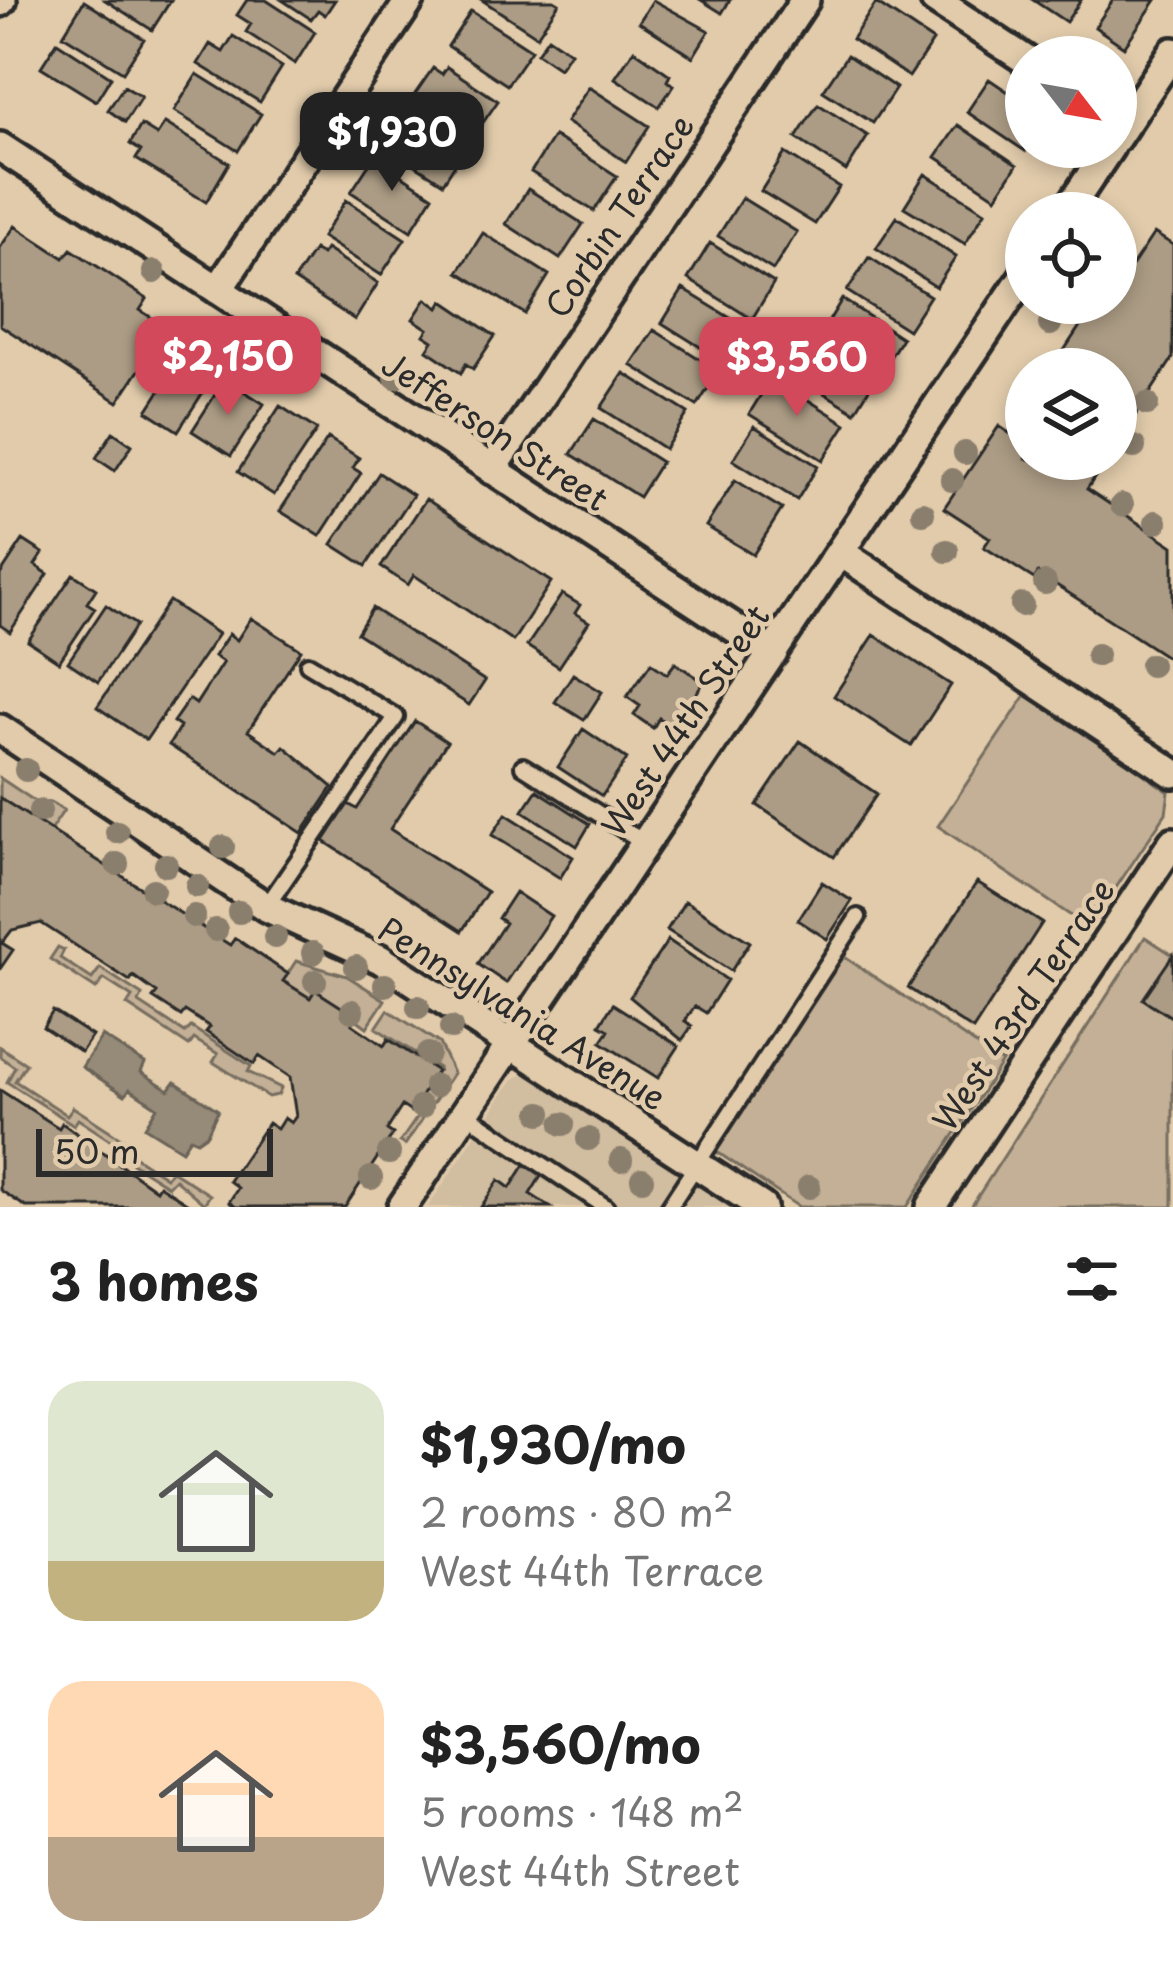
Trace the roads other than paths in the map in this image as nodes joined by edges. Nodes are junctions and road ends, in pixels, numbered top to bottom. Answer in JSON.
{"nodes":[{"id":1,"x":410,"y":0,"type":"edge"},
{"id":2,"x":805,"y":0,"type":"edge"},
{"id":3,"x":935,"y":0,"type":"edge"},
{"id":4,"x":1005,"y":46,"type":"edge"},
{"id":5,"x":1173,"y":52,"type":"edge"},
{"id":6,"x":1137,"y":103,"type":"edge"},
{"id":7,"x":0,"y":147,"type":"edge"},
{"id":8,"x":218,"y":290,"type":"junction"},
{"id":9,"x":1005,"y":305,"type":"edge"},
{"id":10,"x":491,"y":470,"type":"junction"},
{"id":11,"x":841,"y":552,"type":"junction"},
{"id":12,"x":773,"y":653,"type":"junction"},
{"id":13,"x":308,"y":664,"type":"dead end"},
{"id":14,"x":0,"y":729,"type":"edge"},
{"id":15,"x":523,"y":766,"type":"dead end"},
{"id":16,"x":1173,"y":773,"type":"edge"},
{"id":17,"x":1173,"y":842,"type":"edge"},
{"id":18,"x":645,"y":843,"type":"junction"},
{"id":19,"x":266,"y":907,"type":"junction"},
{"id":20,"x":859,"y":917,"type":"dead end"},
{"id":21,"x":512,"y":1044,"type":"junction"},
{"id":22,"x":465,"y":1113,"type":"junction"},
{"id":23,"x":697,"y":1165,"type":"junction"},
{"id":24,"x":402,"y":1207,"type":"edge"},
{"id":25,"x":606,"y":1207,"type":"edge"},
{"id":26,"x":669,"y":1207,"type":"edge"},
{"id":27,"x":762,"y":1207,"type":"edge"},
{"id":28,"x":931,"y":1207,"type":"edge"}],
"edges":[{"from":1,"to":8,"type":"street"},
{"from":2,"to":10,"type":"street","name":"Corbin Terrace"},
{"from":3,"to":4,"type":"street"},
{"from":5,"to":6,"type":"street"},
{"from":7,"to":8,"type":"street","name":"Jefferson Street"},
{"from":8,"to":10,"type":"street","name":"Jefferson Street"},
{"from":9,"to":11,"type":"street","name":"West 44th Street"},
{"from":10,"to":12,"type":"street","name":"Jefferson Street"},
{"from":11,"to":12,"type":"street","name":"West 44th Street"},
{"from":11,"to":16,"type":"street"},
{"from":12,"to":18,"type":"street","name":"West 44th Street"},
{"from":13,"to":19,"type":"lane"},
{"from":14,"to":19,"type":"street","name":"Pennsylvania Avenue"},
{"from":15,"to":18,"type":"lane"},
{"from":17,"to":28,"type":"street","name":"West 43rd Terrace"},
{"from":18,"to":21,"type":"street","name":"West 44th Street"},
{"from":19,"to":21,"type":"street","name":"Pennsylvania Avenue"},
{"from":20,"to":23,"type":"lane"},
{"from":21,"to":22,"type":"street","name":"West 44th Street"},
{"from":21,"to":23,"type":"street","name":"Pennsylvania Avenue"},
{"from":22,"to":24,"type":"street","name":"West 44th Street"},
{"from":22,"to":25,"type":"lane"},
{"from":23,"to":26,"type":"lane"},
{"from":23,"to":27,"type":"street","name":"Pennsylvania Avenue"}]}
